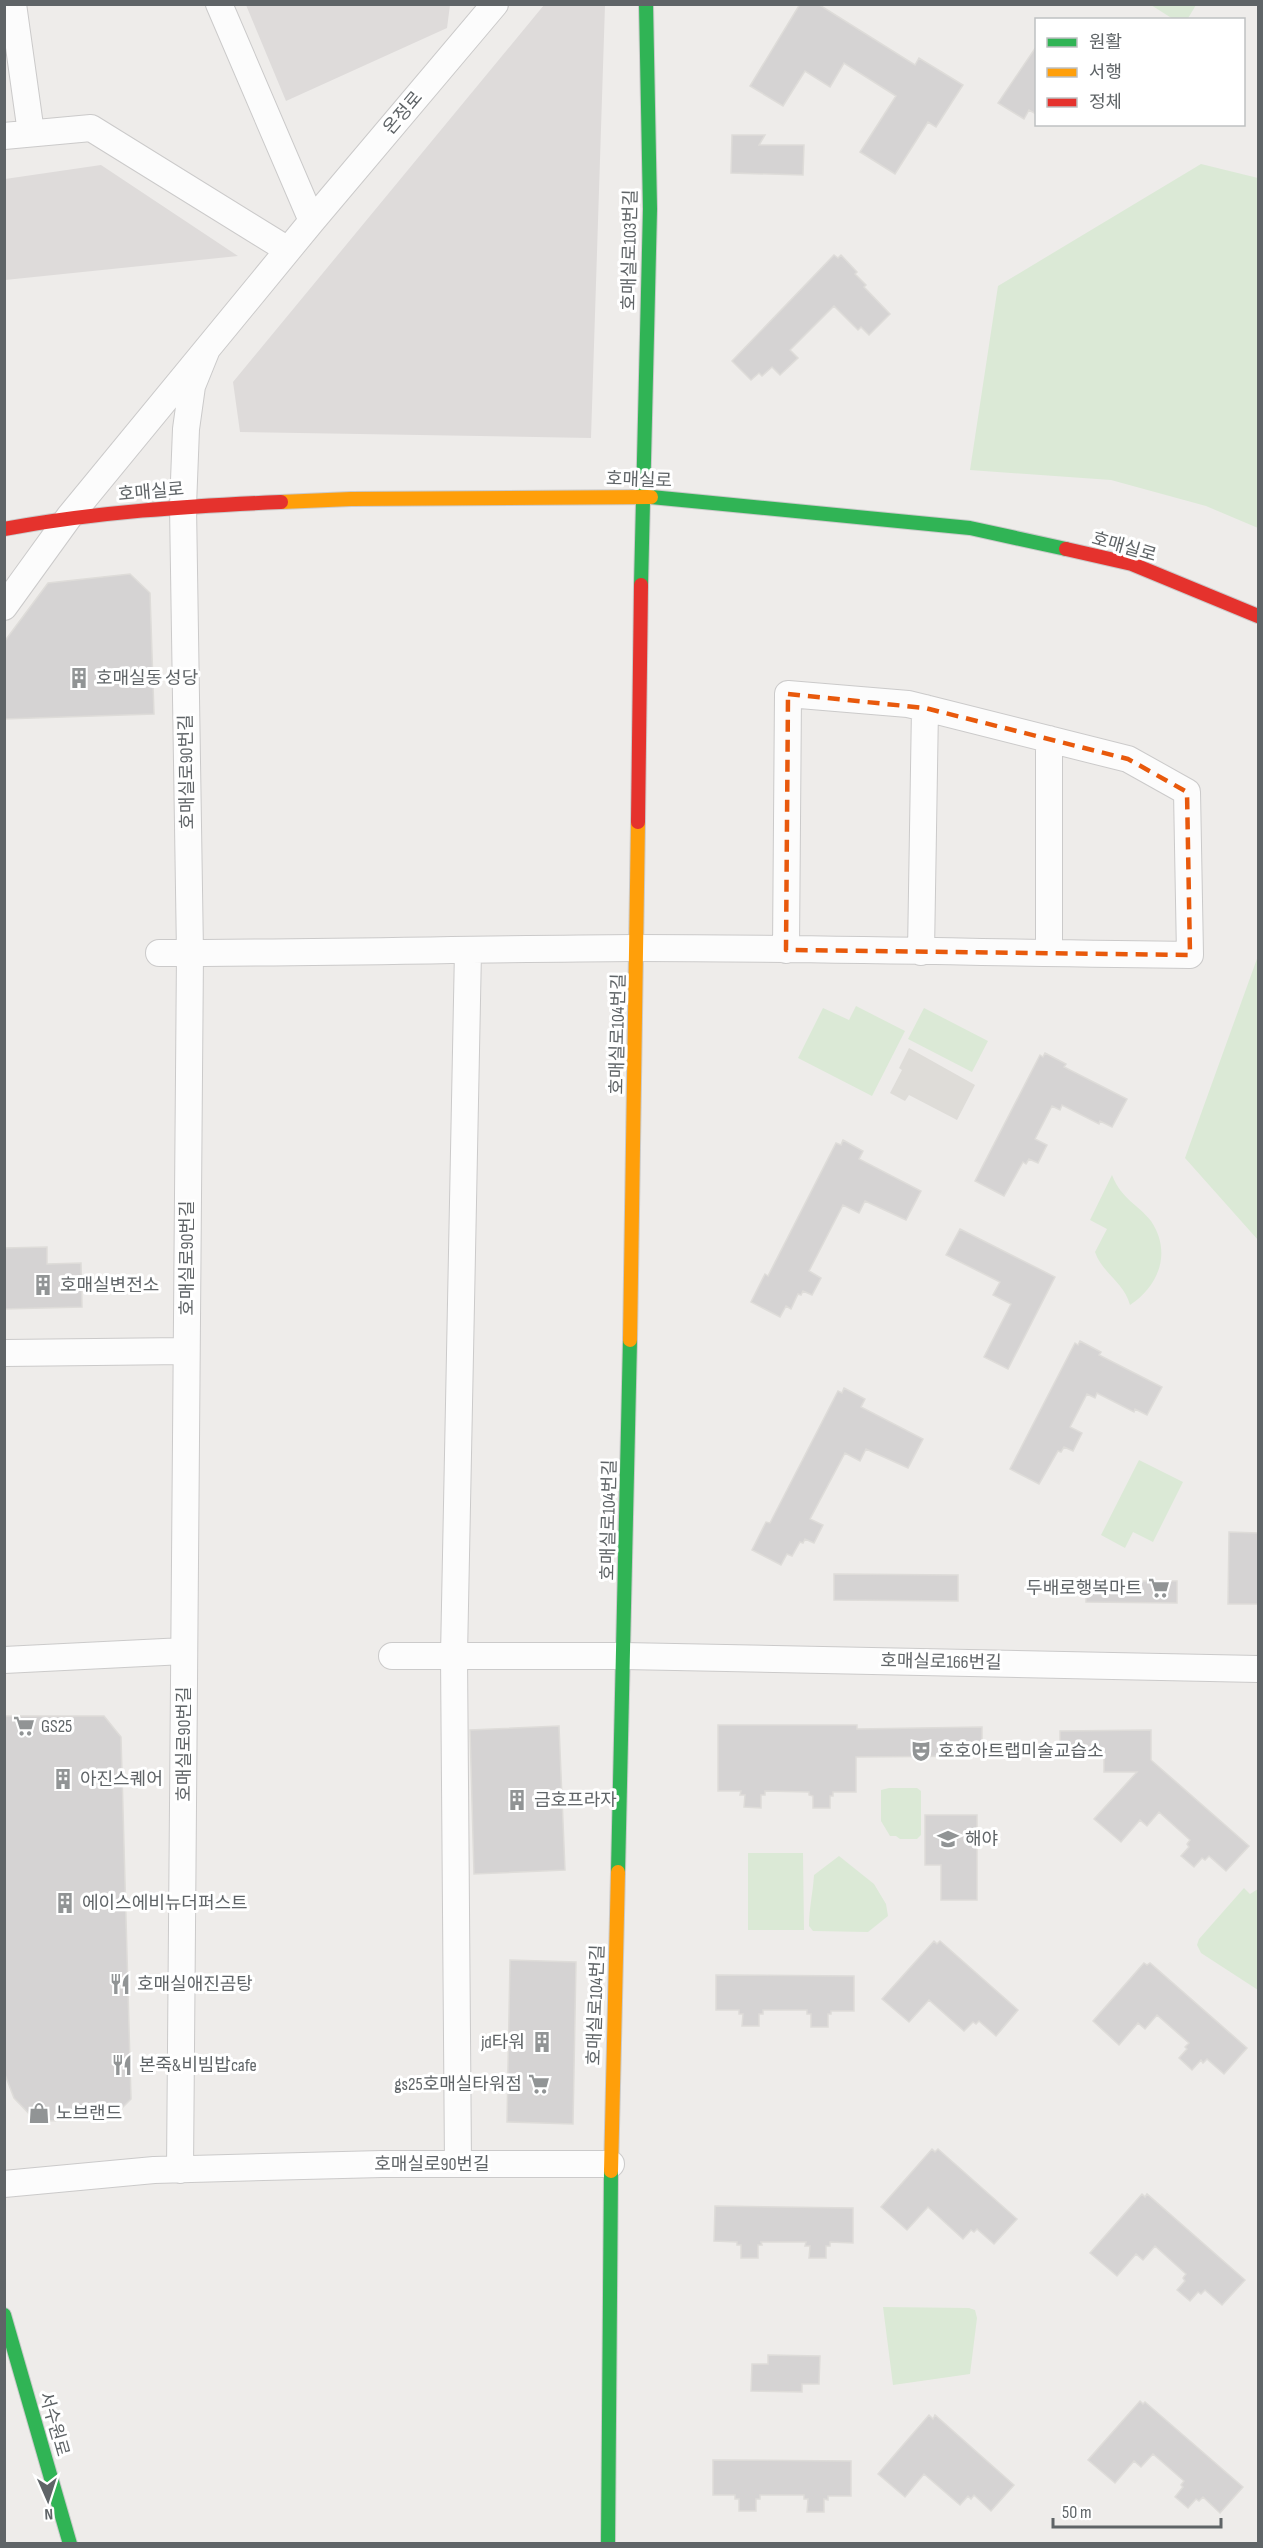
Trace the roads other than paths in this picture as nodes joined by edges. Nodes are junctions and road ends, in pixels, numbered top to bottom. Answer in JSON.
{"nodes":[{"id":1,"x":13,"y":4,"type":"edge"},
{"id":2,"x":219,"y":4,"type":"edge"},
{"id":3,"x":495,"y":4,"type":"edge"},
{"id":4,"x":646,"y":4,"type":"edge"},
{"id":5,"x":31,"y":133,"type":"junction"},
{"id":6,"x":4,"y":136,"type":"edge"},
{"id":7,"x":312,"y":221,"type":"junction"},
{"id":8,"x":288,"y":250,"type":"junction"},
{"id":9,"x":207,"y":349,"type":"junction"},
{"id":10,"x":642,"y":496,"type":"junction"},
{"id":11,"x":183,"y":506,"type":"junction"},
{"id":12,"x":69,"y":518,"type":"junction"},
{"id":13,"x":4,"y":529,"type":"edge"},
{"id":14,"x":4,"y":607,"type":"edge"},
{"id":15,"x":1258,"y":616,"type":"edge"},
{"id":16,"x":925,"y":708,"type":"junction"},
{"id":17,"x":1049,"y":739,"type":"junction"},
{"id":18,"x":637,"y":948,"type":"junction"},
{"id":19,"x":468,"y":950,"type":"junction"},
{"id":20,"x":786,"y":950,"type":"junction"},
{"id":21,"x":921,"y":952,"type":"junction"},
{"id":22,"x":159,"y":953,"type":"dead end"},
{"id":23,"x":190,"y":953,"type":"junction"},
{"id":24,"x":1049,"y":953,"type":"junction"},
{"id":25,"x":186,"y":1351,"type":"junction"},
{"id":26,"x":4,"y":1353,"type":"edge"},
{"id":27,"x":184,"y":1651,"type":"junction"},
{"id":28,"x":392,"y":1656,"type":"dead end"},
{"id":29,"x":454,"y":1656,"type":"junction"},
{"id":30,"x":624,"y":1656,"type":"junction"},
{"id":31,"x":4,"y":1660,"type":"edge"},
{"id":32,"x":1258,"y":1669,"type":"edge"},
{"id":33,"x":458,"y":2164,"type":"junction"},
{"id":34,"x":611,"y":2164,"type":"junction"},
{"id":35,"x":180,"y":2170,"type":"junction"},
{"id":36,"x":4,"y":2184,"type":"edge"},
{"id":37,"x":4,"y":2315,"type":"edge"},
{"id":38,"x":70,"y":2544,"type":"edge"},
{"id":39,"x":608,"y":2544,"type":"edge"}],
"edges":[{"from":1,"to":5,"type":"street"},
{"from":2,"to":7,"type":"street"},
{"from":3,"to":7,"type":"street","name":"온정로"},
{"from":4,"to":10,"type":"street","name":"호매실로103번길"},
{"from":5,"to":6,"type":"street"},
{"from":5,"to":8,"type":"street"},
{"from":7,"to":8,"type":"street","name":"온정로"},
{"from":8,"to":9,"type":"street","name":"온정로"},
{"from":9,"to":11,"type":"street","name":"호매실로90번길"},
{"from":9,"to":12,"type":"street","name":"온정로"},
{"from":10,"to":11,"type":"street","name":"호매실로"},
{"from":10,"to":15,"type":"street","name":"호매실로"},
{"from":10,"to":18,"type":"street","name":"호매실로104번길"},
{"from":11,"to":12,"type":"street","name":"호매실로"},
{"from":11,"to":23,"type":"street","name":"호매실로90번길"},
{"from":12,"to":13,"type":"street","name":"호매실로"},
{"from":12,"to":14,"type":"street","name":"온정로"},
{"from":16,"to":17,"type":"street"},
{"from":16,"to":20,"type":"street"},
{"from":16,"to":21,"type":"street"},
{"from":17,"to":24,"type":"street"},
{"from":17,"to":24,"type":"street"},
{"from":18,"to":19,"type":"street"},
{"from":18,"to":20,"type":"street"},
{"from":18,"to":30,"type":"street","name":"호매실로104번길"},
{"from":19,"to":23,"type":"street"},
{"from":19,"to":29,"type":"street"},
{"from":20,"to":21,"type":"street"},
{"from":21,"to":24,"type":"street"},
{"from":22,"to":23,"type":"street"},
{"from":23,"to":25,"type":"street","name":"호매실로90번길"},
{"from":25,"to":26,"type":"street"},
{"from":25,"to":27,"type":"street","name":"호매실로90번길"},
{"from":27,"to":31,"type":"street"},
{"from":27,"to":35,"type":"street","name":"호매실로90번길"},
{"from":28,"to":29,"type":"street","name":"호매실로166번길"},
{"from":29,"to":30,"type":"street","name":"호매실로166번길"},
{"from":29,"to":33,"type":"street"},
{"from":30,"to":32,"type":"street","name":"호매실로166번길"},
{"from":30,"to":34,"type":"street","name":"호매실로104번길"},
{"from":33,"to":34,"type":"street","name":"호매실로90번길"},
{"from":33,"to":35,"type":"street","name":"호매실로90번길"},
{"from":34,"to":39,"type":"street","name":"호매실로104번길"},
{"from":35,"to":36,"type":"street","name":"호매실로90번길"},
{"from":37,"to":38,"type":"street","name":"서수원로"}]}
